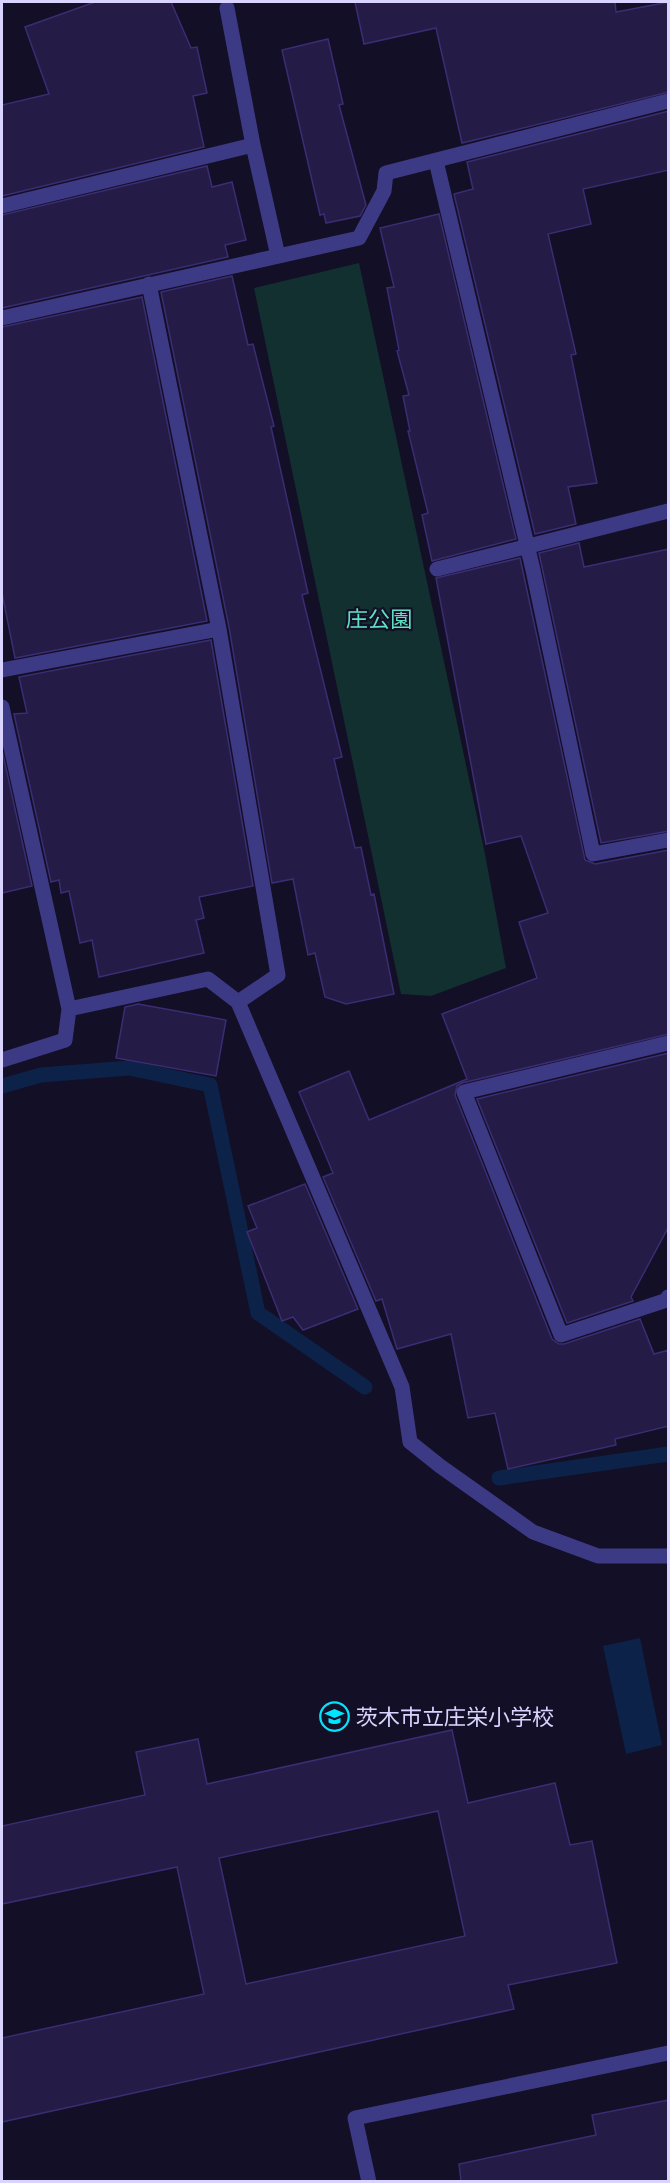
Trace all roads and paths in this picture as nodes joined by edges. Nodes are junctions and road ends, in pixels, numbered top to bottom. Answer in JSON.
{"nodes":[{"id":1,"x":227,"y":8,"type":"dead end"},
{"id":2,"x":669,"y":101,"type":"edge"},
{"id":3,"x":253,"y":145,"type":"junction"},
{"id":4,"x":436,"y":161,"type":"junction"},
{"id":5,"x":2,"y":206,"type":"edge"},
{"id":6,"x":278,"y":256,"type":"junction"},
{"id":7,"x":149,"y":284,"type":"junction"},
{"id":8,"x":2,"y":318,"type":"edge"},
{"id":9,"x":669,"y":511,"type":"edge"},
{"id":10,"x":526,"y":544,"type":"junction"},
{"id":11,"x":437,"y":569,"type":"dead end"},
{"id":12,"x":219,"y":629,"type":"junction"},
{"id":13,"x":2,"y":670,"type":"edge"},
{"id":14,"x":2,"y":707,"type":"edge"},
{"id":15,"x":669,"y":840,"type":"edge"},
{"id":16,"x":238,"y":1002,"type":"junction"},
{"id":17,"x":69,"y":1009,"type":"junction"},
{"id":18,"x":669,"y":1043,"type":"edge"},
{"id":19,"x":2,"y":1060,"type":"edge"},
{"id":20,"x":669,"y":1297,"type":"edge"},
{"id":21,"x":669,"y":1556,"type":"edge"},
{"id":22,"x":669,"y":2053,"type":"edge"},
{"id":23,"x":369,"y":2181,"type":"edge"}],
"edges":[{"from":1,"to":3,"type":"street"},
{"from":2,"to":4,"type":"street"},
{"from":3,"to":5,"type":"street"},
{"from":3,"to":6,"type":"street"},
{"from":4,"to":6,"type":"street"},
{"from":4,"to":10,"type":"street"},
{"from":6,"to":7,"type":"street"},
{"from":7,"to":8,"type":"street"},
{"from":7,"to":12,"type":"street"},
{"from":9,"to":10,"type":"street"},
{"from":10,"to":11,"type":"street"},
{"from":10,"to":15,"type":"street"},
{"from":12,"to":13,"type":"street"},
{"from":12,"to":16,"type":"street"},
{"from":14,"to":17,"type":"street"},
{"from":16,"to":17,"type":"street"},
{"from":16,"to":21,"type":"street"},
{"from":17,"to":19,"type":"street"},
{"from":18,"to":20,"type":"street"},
{"from":22,"to":23,"type":"street"}]}
